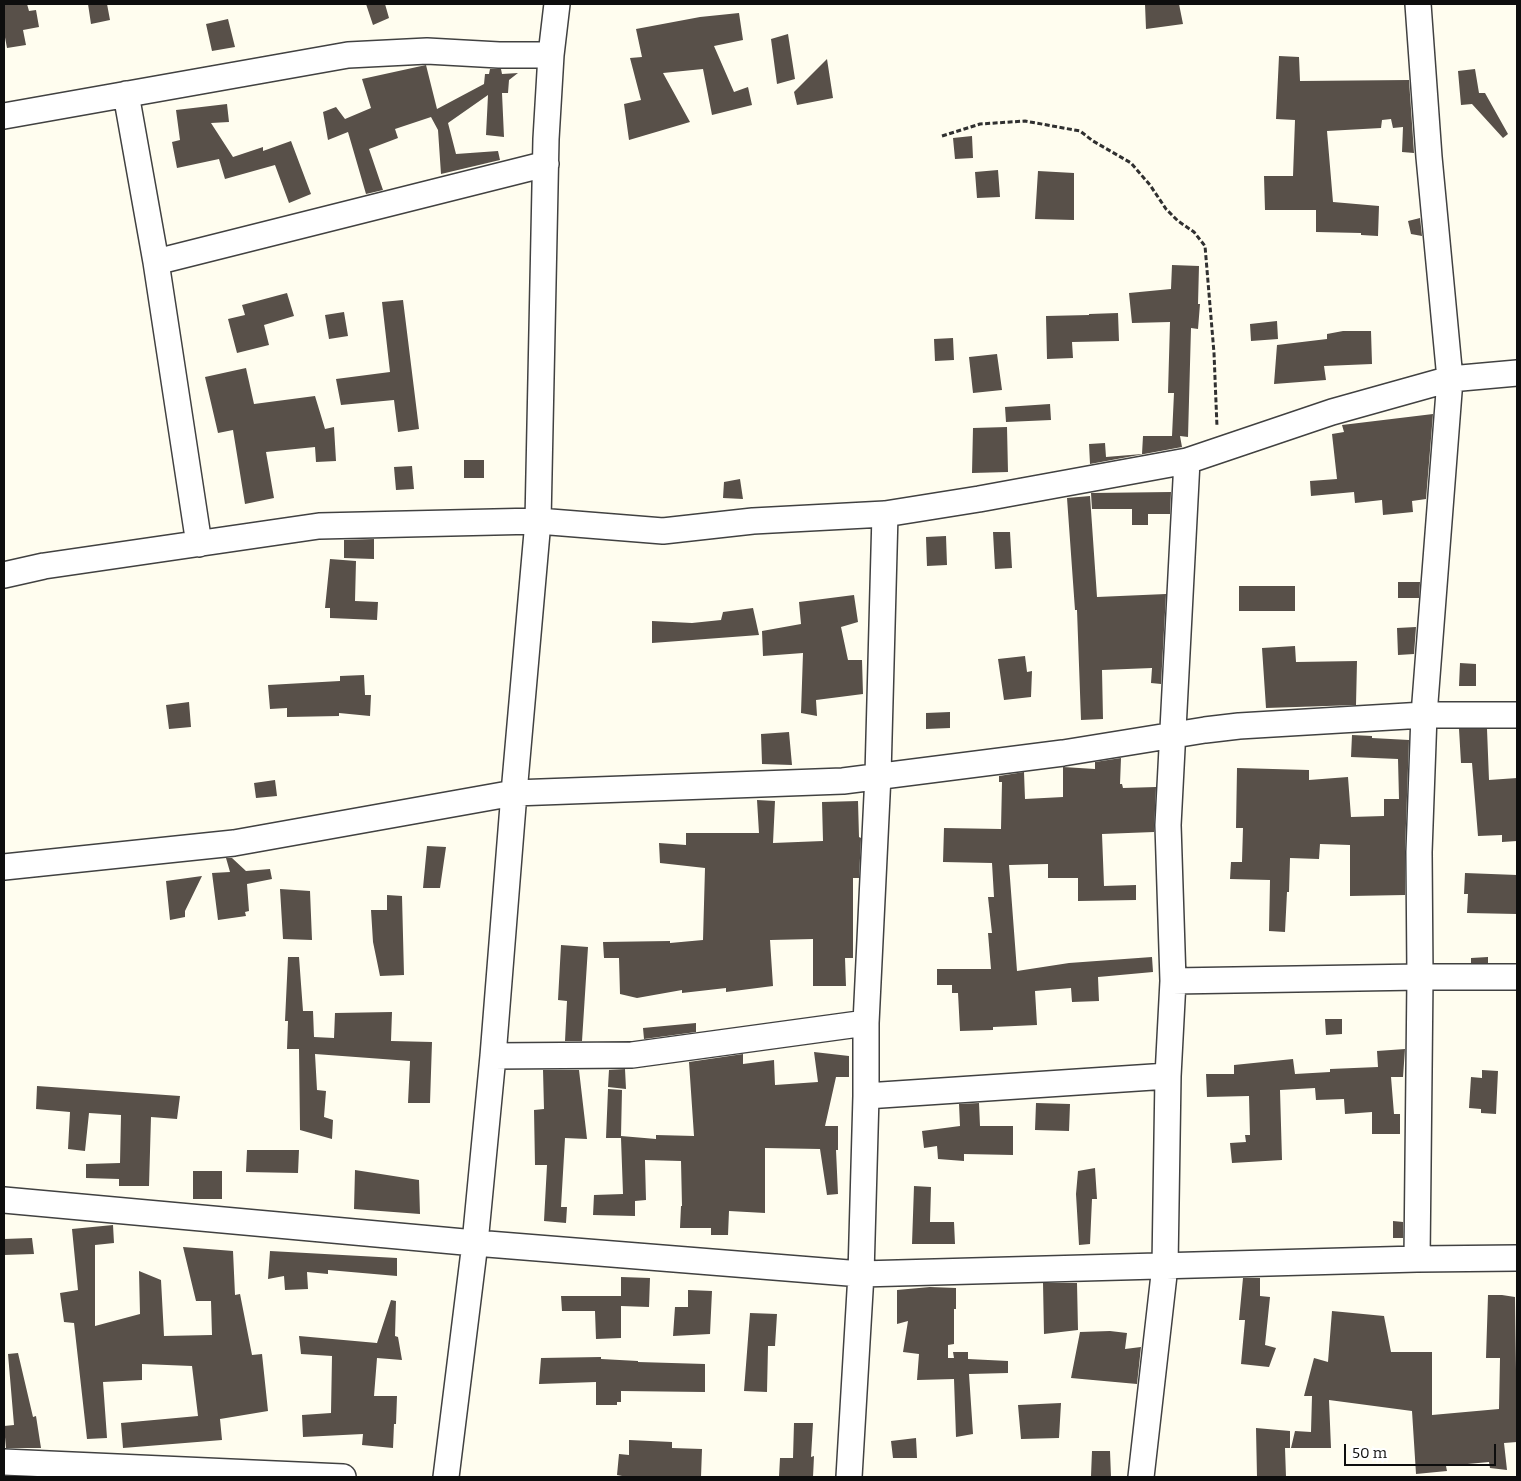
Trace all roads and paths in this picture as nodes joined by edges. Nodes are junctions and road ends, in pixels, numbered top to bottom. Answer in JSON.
{"nodes":[{"id":1,"x":557,"y":4,"type":"edge"},
{"id":2,"x":1418,"y":4,"type":"edge"},
{"id":3,"x":551,"y":55,"type":"junction"},
{"id":4,"x":126,"y":94,"type":"junction"},
{"id":5,"x":4,"y":116,"type":"edge"},
{"id":6,"x":942,"y":136,"type":"dead end"},
{"id":7,"x":546,"y":164,"type":"junction"},
{"id":8,"x":156,"y":262,"type":"junction"},
{"id":9,"x":1517,"y":373,"type":"edge"},
{"id":10,"x":1450,"y":379,"type":"junction"},
{"id":11,"x":1220,"y":450,"type":"junction"},
{"id":12,"x":1187,"y":460,"type":"junction"},
{"id":13,"x":885,"y":514,"type":"junction"},
{"id":14,"x":538,"y":521,"type":"junction"},
{"id":15,"x":199,"y":544,"type":"junction"},
{"id":16,"x":4,"y":575,"type":"edge"},
{"id":17,"x":1424,"y":715,"type":"junction"},
{"id":18,"x":1517,"y":715,"type":"edge"},
{"id":19,"x":1172,"y":736,"type":"junction"},
{"id":20,"x":878,"y":776,"type":"junction"},
{"id":21,"x":514,"y":793,"type":"junction"},
{"id":22,"x":4,"y":867,"type":"edge"},
{"id":23,"x":1420,"y":977,"type":"junction"},
{"id":24,"x":1517,"y":977,"type":"edge"},
{"id":25,"x":1173,"y":981,"type":"junction"},
{"id":26,"x":866,"y":1022,"type":"junction"},
{"id":27,"x":493,"y":1056,"type":"junction"},
{"id":28,"x":1168,"y":1076,"type":"junction"},
{"id":29,"x":866,"y":1096,"type":"junction"},
{"id":30,"x":4,"y":1200,"type":"edge"},
{"id":31,"x":475,"y":1243,"type":"junction"},
{"id":32,"x":1517,"y":1258,"type":"edge"},
{"id":33,"x":1417,"y":1259,"type":"junction"},
{"id":34,"x":1165,"y":1266,"type":"junction"},
{"id":35,"x":861,"y":1274,"type":"junction"},
{"id":36,"x":4,"y":1462,"type":"edge"},
{"id":37,"x":343,"y":1477,"type":"edge"},
{"id":38,"x":446,"y":1477,"type":"edge"},
{"id":39,"x":849,"y":1477,"type":"edge"},
{"id":40,"x":1142,"y":1477,"type":"edge"}],
"edges":[{"from":1,"to":3,"type":"street"},
{"from":2,"to":10,"type":"street"},
{"from":3,"to":4,"type":"street"},
{"from":3,"to":7,"type":"street"},
{"from":4,"to":5,"type":"street"},
{"from":4,"to":8,"type":"street"},
{"from":6,"to":11,"type":"path"},
{"from":7,"to":8,"type":"street"},
{"from":7,"to":14,"type":"street"},
{"from":8,"to":15,"type":"street"},
{"from":9,"to":10,"type":"street"},
{"from":10,"to":11,"type":"street"},
{"from":10,"to":17,"type":"street"},
{"from":11,"to":12,"type":"street"},
{"from":12,"to":13,"type":"street"},
{"from":12,"to":19,"type":"street"},
{"from":13,"to":14,"type":"street"},
{"from":13,"to":20,"type":"street"},
{"from":14,"to":15,"type":"street"},
{"from":14,"to":21,"type":"street"},
{"from":15,"to":16,"type":"street"},
{"from":17,"to":18,"type":"street"},
{"from":17,"to":19,"type":"street"},
{"from":17,"to":23,"type":"street"},
{"from":19,"to":20,"type":"street"},
{"from":19,"to":25,"type":"street"},
{"from":20,"to":21,"type":"street"},
{"from":20,"to":26,"type":"street"},
{"from":21,"to":22,"type":"street"},
{"from":21,"to":27,"type":"street"},
{"from":23,"to":24,"type":"street"},
{"from":23,"to":25,"type":"street"},
{"from":23,"to":33,"type":"street"},
{"from":25,"to":28,"type":"street"},
{"from":26,"to":27,"type":"street"},
{"from":26,"to":29,"type":"street"},
{"from":27,"to":31,"type":"street"},
{"from":28,"to":29,"type":"street"},
{"from":28,"to":34,"type":"street"},
{"from":29,"to":35,"type":"street"},
{"from":30,"to":31,"type":"street"},
{"from":31,"to":35,"type":"street"},
{"from":31,"to":38,"type":"street"},
{"from":32,"to":33,"type":"street"},
{"from":33,"to":34,"type":"street"},
{"from":34,"to":35,"type":"street"},
{"from":34,"to":40,"type":"street"},
{"from":35,"to":39,"type":"street"},
{"from":36,"to":37,"type":"street"}]}
